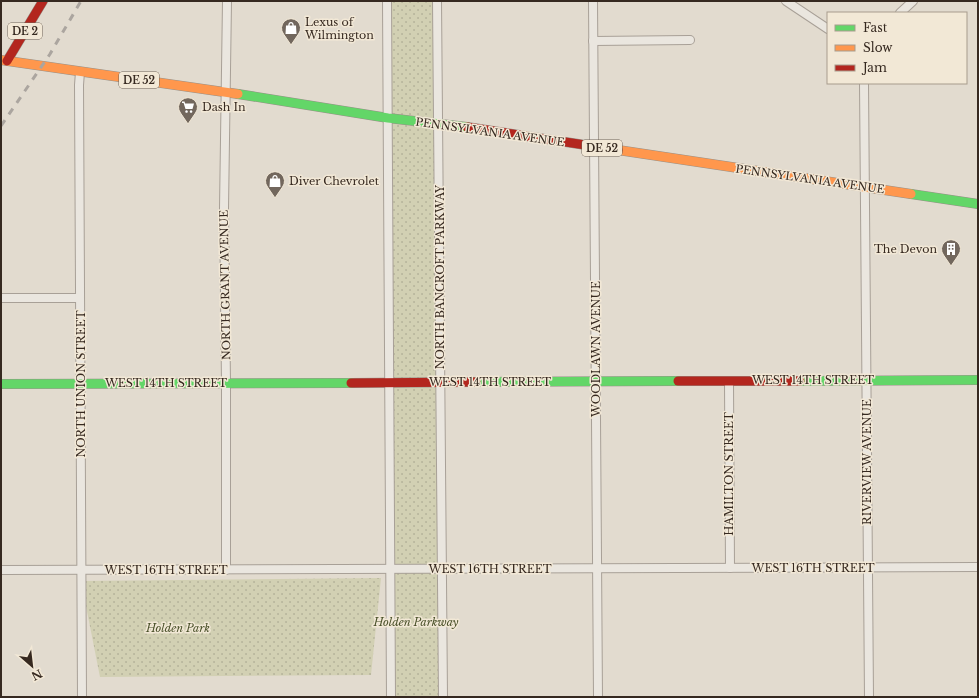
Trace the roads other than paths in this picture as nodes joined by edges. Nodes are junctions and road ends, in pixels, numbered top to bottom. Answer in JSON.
{"nodes":[{"id":1,"x":43,"y":1,"type":"edge"},
{"id":2,"x":227,"y":1,"type":"edge"},
{"id":3,"x":387,"y":1,"type":"edge"},
{"id":4,"x":437,"y":1,"type":"edge"},
{"id":5,"x":593,"y":1,"type":"edge"},
{"id":6,"x":786,"y":1,"type":"edge"},
{"id":7,"x":913,"y":1,"type":"edge"},
{"id":8,"x":901,"y":12,"type":"edge"},
{"id":9,"x":827,"y":28,"type":"edge"},
{"id":10,"x":690,"y":40,"type":"dead end"},
{"id":11,"x":593,"y":41,"type":"junction"},
{"id":12,"x":4,"y":61,"type":"edge"},
{"id":13,"x":80,"y":72,"type":"junction"},
{"id":14,"x":864,"y":84,"type":"edge"},
{"id":15,"x":226,"y":92,"type":"junction"},
{"id":16,"x":388,"y":118,"type":"junction"},
{"id":17,"x":438,"y":123,"type":"junction"},
{"id":18,"x":594,"y":147,"type":"junction"},
{"id":19,"x":865,"y":187,"type":"junction"},
{"id":20,"x":978,"y":204,"type":"edge"},
{"id":21,"x":1,"y":298,"type":"edge"},
{"id":22,"x":80,"y":298,"type":"junction"},
{"id":23,"x":866,"y":380,"type":"junction"},
{"id":24,"x":978,"y":380,"type":"edge"},
{"id":25,"x":596,"y":381,"type":"junction"},
{"id":26,"x":729,"y":381,"type":"junction"},
{"id":27,"x":389,"y":382,"type":"junction"},
{"id":28,"x":440,"y":382,"type":"junction"},
{"id":29,"x":80,"y":383,"type":"junction"},
{"id":30,"x":226,"y":383,"type":"junction"},
{"id":31,"x":1,"y":384,"type":"edge"},
{"id":32,"x":978,"y":567,"type":"edge"},
{"id":33,"x":597,"y":568,"type":"junction"},
{"id":34,"x":730,"y":568,"type":"junction"},
{"id":35,"x":867,"y":568,"type":"junction"},
{"id":36,"x":390,"y":569,"type":"junction"},
{"id":37,"x":442,"y":569,"type":"junction"},
{"id":38,"x":1,"y":570,"type":"edge"},
{"id":39,"x":81,"y":570,"type":"junction"},
{"id":40,"x":226,"y":570,"type":"junction"},
{"id":41,"x":82,"y":697,"type":"edge"},
{"id":42,"x":391,"y":697,"type":"edge"},
{"id":43,"x":443,"y":697,"type":"edge"},
{"id":44,"x":598,"y":697,"type":"edge"},
{"id":45,"x":869,"y":697,"type":"edge"}],
"edges":[{"from":1,"to":12,"type":"main road","number":"DE 2"},
{"from":2,"to":15,"type":"street","name":"NORTH GRANT AVENUE"},
{"from":3,"to":16,"type":"street"},
{"from":4,"to":17,"type":"street","name":"NORTH BANCROFT PARKWAY"},
{"from":5,"to":11,"type":"street","name":"WOODLAWN AVENUE"},
{"from":6,"to":9,"type":"street"},
{"from":7,"to":8,"type":"street"},
{"from":10,"to":11,"type":"street"},
{"from":11,"to":18,"type":"street","name":"WOODLAWN AVENUE"},
{"from":12,"to":13,"type":"main road","name":"PENNSYLVANIA AVENUE","number":"DE 52"},
{"from":13,"to":15,"type":"main road","name":"PENNSYLVANIA AVENUE","number":"DE 52"},
{"from":13,"to":22,"type":"street","name":"NORTH UNION STREET"},
{"from":14,"to":19,"type":"street","name":"RIVERVIEW AVENUE"},
{"from":15,"to":16,"type":"main road","name":"PENNSYLVANIA AVENUE","number":"DE 52"},
{"from":15,"to":30,"type":"street","name":"NORTH GRANT AVENUE"},
{"from":16,"to":17,"type":"main road","name":"PENNSYLVANIA AVENUE","number":"DE 52"},
{"from":16,"to":27,"type":"street"},
{"from":17,"to":18,"type":"main road","name":"PENNSYLVANIA AVENUE","number":"DE 52"},
{"from":17,"to":28,"type":"street","name":"NORTH BANCROFT PARKWAY"},
{"from":18,"to":19,"type":"main road","name":"PENNSYLVANIA AVENUE","number":"DE 52"},
{"from":18,"to":25,"type":"street","name":"WOODLAWN AVENUE"},
{"from":19,"to":20,"type":"main road","name":"PENNSYLVANIA AVENUE","number":"DE 52"},
{"from":19,"to":23,"type":"street","name":"RIVERVIEW AVENUE"},
{"from":21,"to":22,"type":"street"},
{"from":22,"to":29,"type":"street","name":"NORTH UNION STREET"},
{"from":23,"to":24,"type":"main road","name":"WEST 14TH STREET"},
{"from":23,"to":26,"type":"main road","name":"WEST 14TH STREET"},
{"from":23,"to":35,"type":"street","name":"RIVERVIEW AVENUE"},
{"from":25,"to":26,"type":"main road","name":"WEST 14TH STREET"},
{"from":25,"to":28,"type":"main road","name":"WEST 14TH STREET"},
{"from":25,"to":33,"type":"street","name":"WOODLAWN AVENUE"},
{"from":26,"to":34,"type":"street","name":"HAMILTON STREET"},
{"from":27,"to":28,"type":"main road","name":"WEST 14TH STREET"},
{"from":27,"to":30,"type":"main road","name":"WEST 14TH STREET"},
{"from":27,"to":36,"type":"street"},
{"from":28,"to":37,"type":"street","name":"NORTH BANCROFT PARKWAY"},
{"from":29,"to":30,"type":"main road","name":"WEST 14TH STREET"},
{"from":29,"to":31,"type":"main road","name":"WEST 14TH STREET"},
{"from":29,"to":39,"type":"street","name":"NORTH UNION STREET"},
{"from":30,"to":40,"type":"street","name":"NORTH GRANT AVENUE"},
{"from":32,"to":35,"type":"street","name":"WEST 16TH STREET"},
{"from":33,"to":34,"type":"street","name":"WEST 16TH STREET"},
{"from":33,"to":37,"type":"street","name":"WEST 16TH STREET"},
{"from":33,"to":44,"type":"street","name":"WOODLAWN AVENUE"},
{"from":34,"to":35,"type":"street","name":"WEST 16TH STREET"},
{"from":35,"to":45,"type":"street","name":"RIVERVIEW AVENUE"},
{"from":36,"to":37,"type":"street","name":"WEST 16TH STREET"},
{"from":36,"to":40,"type":"street","name":"WEST 16TH STREET"},
{"from":36,"to":42,"type":"street"},
{"from":37,"to":43,"type":"street","name":"NORTH BANCROFT PARKWAY"},
{"from":38,"to":39,"type":"street","name":"WEST 16TH STREET"},
{"from":39,"to":40,"type":"street","name":"WEST 16TH STREET"},
{"from":39,"to":41,"type":"street","name":"NORTH UNION STREET"}]}
